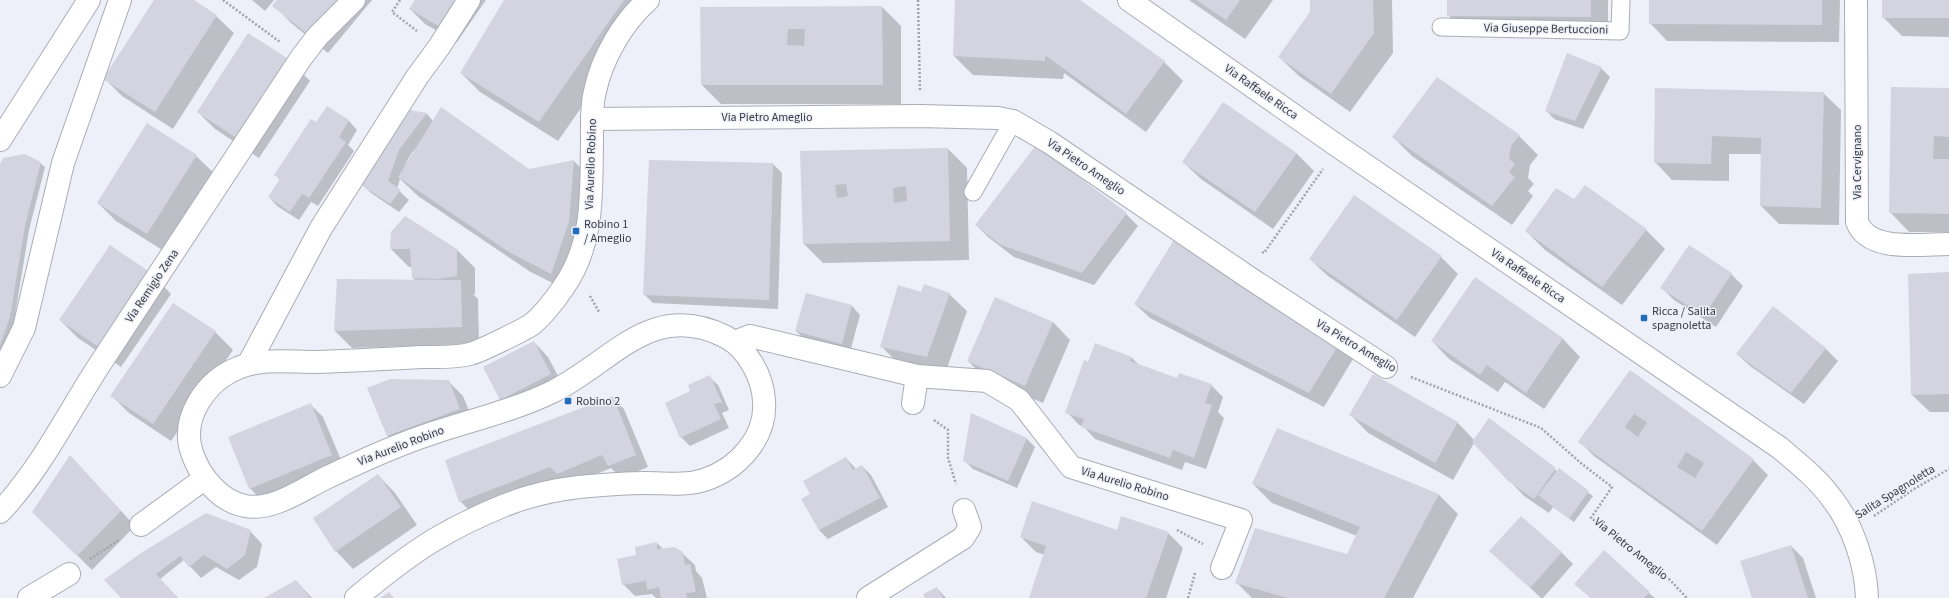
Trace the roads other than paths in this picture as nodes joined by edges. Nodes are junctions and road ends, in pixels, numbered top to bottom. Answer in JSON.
{"nodes":[{"id":1,"x":89,"y":0,"type":"edge"},
{"id":2,"x":120,"y":0,"type":"edge"},
{"id":3,"x":354,"y":0,"type":"edge"},
{"id":4,"x":469,"y":0,"type":"edge"},
{"id":5,"x":648,"y":0,"type":"edge"},
{"id":6,"x":1129,"y":0,"type":"edge"},
{"id":7,"x":1621,"y":0,"type":"edge"},
{"id":8,"x":1856,"y":0,"type":"edge"},
{"id":9,"x":1441,"y":27,"type":"dead end"},
{"id":10,"x":592,"y":119,"type":"junction"},
{"id":11,"x":1013,"y":121,"type":"junction"},
{"id":12,"x":0,"y":140,"type":"edge"},
{"id":13,"x":973,"y":192,"type":"dead end"},
{"id":14,"x":1949,"y":244,"type":"edge"},
{"id":15,"x":735,"y":342,"type":"junction"},
{"id":16,"x":249,"y":364,"type":"junction"},
{"id":17,"x":1386,"y":367,"type":"road end"},
{"id":18,"x":0,"y":376,"type":"edge"},
{"id":19,"x":917,"y":376,"type":"junction"},
{"id":20,"x":913,"y":403,"type":"road end"},
{"id":21,"x":204,"y":479,"type":"junction"},
{"id":22,"x":964,"y":510,"type":"road end"},
{"id":23,"x":0,"y":512,"type":"edge"},
{"id":24,"x":141,"y":525,"type":"road end"},
{"id":25,"x":1222,"y":568,"type":"dead end"},
{"id":26,"x":69,"y":574,"type":"road end"},
{"id":27,"x":29,"y":598,"type":"edge"},
{"id":28,"x":356,"y":598,"type":"edge"},
{"id":29,"x":868,"y":598,"type":"edge"},
{"id":30,"x":1866,"y":598,"type":"edge"}],
"edges":[{"from":1,"to":12,"type":"street"},
{"from":2,"to":18,"type":"street"},
{"from":3,"to":23,"type":"street","name":"Via Remigio Zena"},
{"from":4,"to":16,"type":"street"},
{"from":5,"to":10,"type":"street","name":"Via Aurelio Robino"},
{"from":6,"to":30,"type":"street","name":"Via Raffaele Ricca"},
{"from":7,"to":9,"type":"lane","name":"Via Giuseppe Bertuccioni"},
{"from":8,"to":14,"type":"street","name":"Via Cervignano"},
{"from":10,"to":11,"type":"street","name":"Via Pietro Ameglio"},
{"from":10,"to":16,"type":"street","name":"Via Aurelio Robino"},
{"from":11,"to":13,"type":"lane"},
{"from":11,"to":17,"type":"street","name":"Via Pietro Ameglio"},
{"from":15,"to":19,"type":"street","name":"Via Aurelio Robino"},
{"from":15,"to":21,"type":"street","name":"Via Aurelio Robino"},
{"from":15,"to":28,"type":"street","name":"Via Aurelio Robino"},
{"from":16,"to":21,"type":"street","name":"Via Aurelio Robino"},
{"from":19,"to":20,"type":"street"},
{"from":19,"to":25,"type":"street","name":"Via Aurelio Robino"},
{"from":21,"to":24,"type":"street"},
{"from":22,"to":29,"type":"street"},
{"from":26,"to":27,"type":"street"}]}
